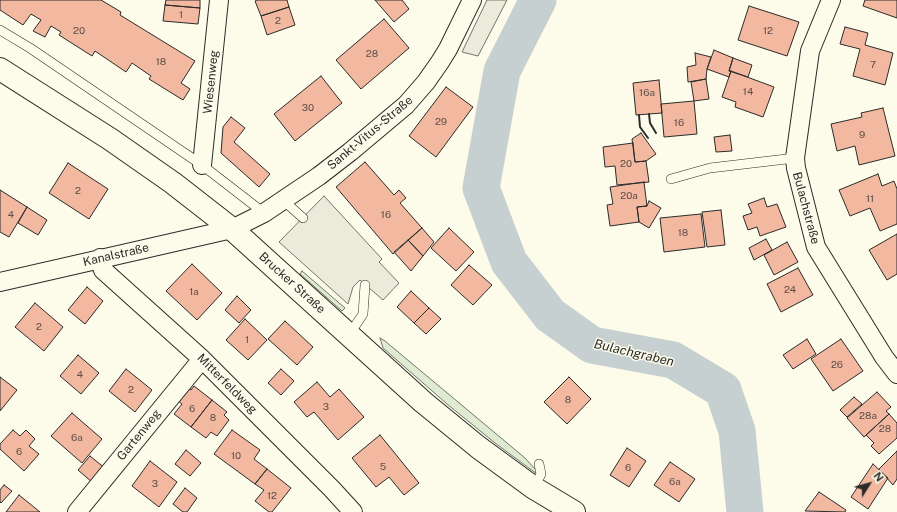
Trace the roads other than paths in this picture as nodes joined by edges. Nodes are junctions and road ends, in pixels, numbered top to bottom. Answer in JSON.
{"nodes":[{"id":1,"x":219,"y":0,"type":"edge"},
{"id":2,"x":472,"y":0,"type":"edge"},
{"id":3,"x":832,"y":0,"type":"edge"},
{"id":4,"x":0,"y":30,"type":"edge"},
{"id":5,"x":0,"y":69,"type":"edge"},
{"id":6,"x":795,"y":158,"type":"junction"},
{"id":7,"x":202,"y":165,"type":"junction"},
{"id":8,"x":671,"y":179,"type":"dead end"},
{"id":9,"x":284,"y":201,"type":"junction"},
{"id":10,"x":264,"y":213,"type":"junction"},
{"id":11,"x":303,"y":218,"type":"dead end"},
{"id":12,"x":232,"y":229,"type":"junction"},
{"id":13,"x":100,"y":258,"type":"junction"},
{"id":14,"x":0,"y":282,"type":"edge"},
{"id":15,"x":365,"y":285,"type":"dead end"},
{"id":16,"x":349,"y":334,"type":"junction"},
{"id":17,"x":202,"y":359,"type":"junction"},
{"id":18,"x":897,"y":374,"type":"edge"},
{"id":19,"x":539,"y":464,"type":"dead end"},
{"id":20,"x":534,"y":488,"type":"junction"},
{"id":21,"x":78,"y":512,"type":"edge"},
{"id":22,"x":353,"y":512,"type":"edge"},
{"id":23,"x":574,"y":512,"type":"edge"}],
"edges":[{"from":1,"to":7,"type":"street","name":"Wiesenweg"},
{"from":2,"to":9,"type":"street","name":"Sankt-Vitus-Straße"},
{"from":3,"to":6,"type":"street","name":"Bulachstraße"},
{"from":4,"to":7,"type":"lane"},
{"from":5,"to":12,"type":"main road","name":"Brucker Straße"},
{"from":6,"to":8,"type":"lane"},
{"from":6,"to":18,"type":"street","name":"Bulachstraße"},
{"from":7,"to":10,"type":"lane"},
{"from":9,"to":10,"type":"street","name":"Sankt-Vitus-Straße"},
{"from":9,"to":11,"type":"lane"},
{"from":10,"to":12,"type":"street","name":"Sankt-Vitus-Straße"},
{"from":12,"to":13,"type":"street","name":"Kanalstraße"},
{"from":12,"to":16,"type":"main road","name":"Brucker Straße"},
{"from":13,"to":14,"type":"street","name":"Kanalstraße"},
{"from":13,"to":17,"type":"street","name":"Mitterfeldweg"},
{"from":15,"to":16,"type":"lane"},
{"from":16,"to":20,"type":"main road","name":"Brucker Straße"},
{"from":17,"to":21,"type":"street","name":"Gartenweg"},
{"from":17,"to":22,"type":"street","name":"Mitterfeldweg"},
{"from":19,"to":20,"type":"lane"},
{"from":20,"to":23,"type":"main road","name":"Brucker Straße"}]}
